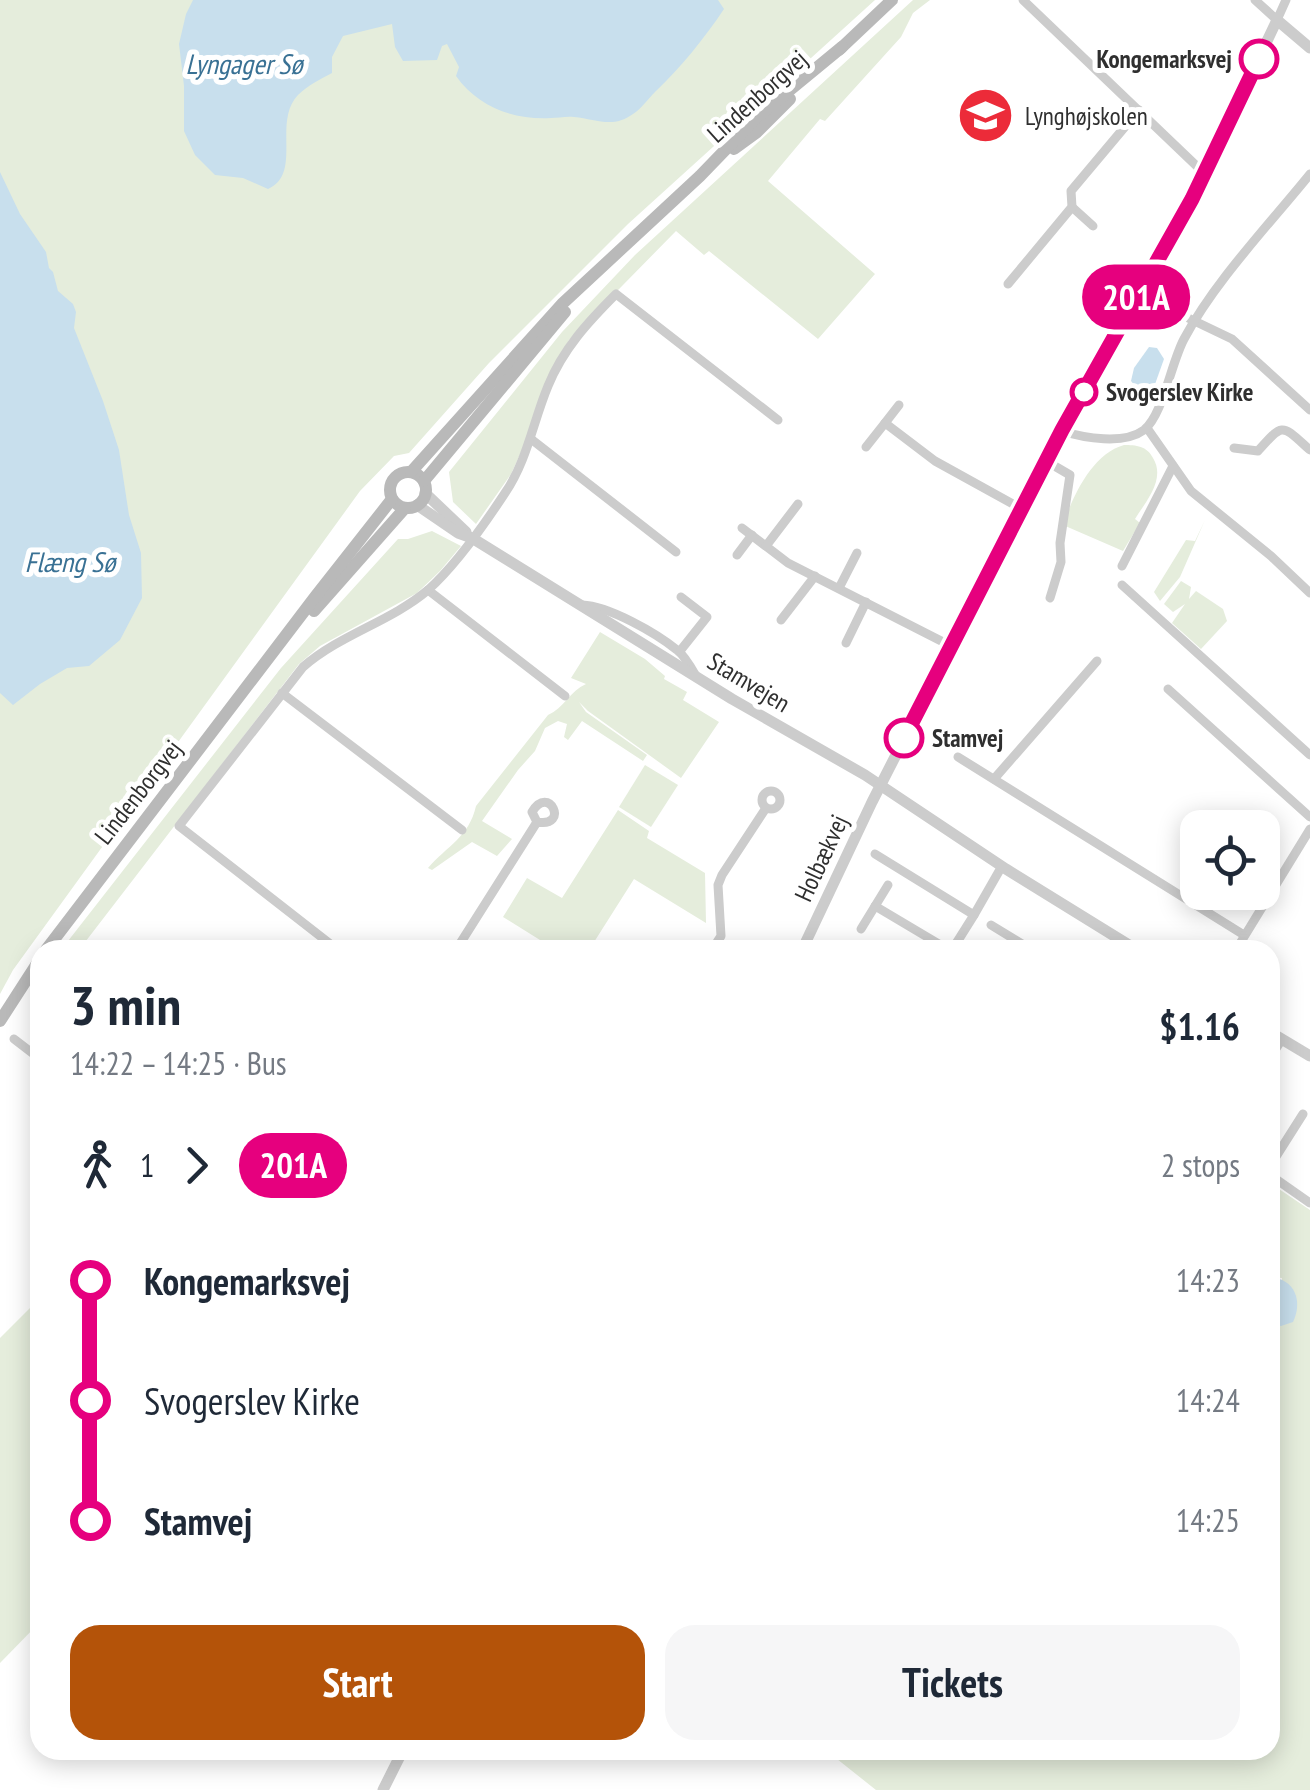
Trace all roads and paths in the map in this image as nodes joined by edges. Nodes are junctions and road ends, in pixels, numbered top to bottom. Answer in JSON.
{"nodes":[{"id":1,"x":892,"y":0,"type":"edge"},
{"id":2,"x":1022,"y":0,"type":"edge"},
{"id":3,"x":1254,"y":0,"type":"edge"},
{"id":4,"x":1286,"y":0,"type":"edge"},
{"id":5,"x":1277,"y":20,"type":"junction"},
{"id":6,"x":1310,"y":48,"type":"edge"},
{"id":7,"x":1139,"y":110,"type":"junction"},
{"id":8,"x":1205,"y":174,"type":"junction"},
{"id":9,"x":1310,"y":174,"type":"edge"},
{"id":10,"x":1072,"y":208,"type":"junction"},
{"id":11,"x":1093,"y":226,"type":"dead end"},
{"id":12,"x":615,"y":253,"type":"junction"},
{"id":13,"x":1008,"y":284,"type":"dead end"},
{"id":14,"x":1138,"y":294,"type":"junction"},
{"id":15,"x":1194,"y":320,"type":"junction"},
{"id":16,"x":898,"y":405,"type":"dead end"},
{"id":17,"x":1310,"y":410,"type":"edge"},
{"id":18,"x":778,"y":420,"type":"dead end"},
{"id":19,"x":885,"y":423,"type":"junction"},
{"id":20,"x":1147,"y":428,"type":"junction"},
{"id":21,"x":1062,"y":430,"type":"junction"},
{"id":22,"x":531,"y":439,"type":"junction"},
{"id":23,"x":866,"y":447,"type":"dead end"},
{"id":24,"x":1234,"y":448,"type":"dead end"},
{"id":25,"x":1310,"y":450,"type":"edge"},
{"id":26,"x":1046,"y":461,"type":"junction"},
{"id":27,"x":1172,"y":466,"type":"junction"},
{"id":28,"x":412,"y":472,"type":"junction"},
{"id":29,"x":418,"y":497,"type":"junction"},
{"id":30,"x":392,"y":499,"type":"junction"},
{"id":31,"x":798,"y":504,"type":"dead end"},
{"id":32,"x":1022,"y":509,"type":"junction"},
{"id":33,"x":742,"y":528,"type":"dead end"},
{"id":34,"x":752,"y":535,"type":"junction"},
{"id":35,"x":472,"y":538,"type":"junction"},
{"id":36,"x":766,"y":546,"type":"junction"},
{"id":37,"x":676,"y":552,"type":"dead end"},
{"id":38,"x":858,"y":553,"type":"dead end"},
{"id":39,"x":738,"y":554,"type":"dead end"},
{"id":40,"x":1122,"y":566,"type":"dead end"},
{"id":41,"x":815,"y":576,"type":"junction"},
{"id":42,"x":1122,"y":585,"type":"dead end"},
{"id":43,"x":839,"y":588,"type":"junction"},
{"id":44,"x":1309,"y":589,"type":"edge"},
{"id":45,"x":428,"y":590,"type":"junction"},
{"id":46,"x":681,"y":596,"type":"dead end"},
{"id":47,"x":1050,"y":598,"type":"dead end"},
{"id":48,"x":866,"y":602,"type":"junction"},
{"id":49,"x":580,"y":605,"type":"junction"},
{"id":50,"x":781,"y":620,"type":"dead end"},
{"id":51,"x":846,"y":643,"type":"dead end"},
{"id":52,"x":951,"y":646,"type":"junction"},
{"id":53,"x":680,"y":651,"type":"junction"},
{"id":54,"x":1097,"y":661,"type":"dead end"},
{"id":55,"x":267,"y":662,"type":"junction"},
{"id":56,"x":698,"y":678,"type":"junction"},
{"id":57,"x":1168,"y":689,"type":"dead end"},
{"id":58,"x":282,"y":693,"type":"junction"},
{"id":59,"x":565,"y":696,"type":"dead end"},
{"id":60,"x":1310,"y":755,"type":"edge"},
{"id":61,"x":958,"y":757,"type":"dead end"},
{"id":62,"x":994,"y":779,"type":"junction"},
{"id":63,"x":881,"y":785,"type":"junction"},
{"id":64,"x":766,"y":808,"type":"dead end"},
{"id":65,"x":1310,"y":816,"type":"edge"},
{"id":66,"x":538,"y":822,"type":"dead end"},
{"id":67,"x":1310,"y":829,"type":"edge"},
{"id":68,"x":462,"y":830,"type":"dead end"},
{"id":69,"x":875,"y":854,"type":"dead end"},
{"id":70,"x":1002,"y":866,"type":"junction"},
{"id":71,"x":888,"y":885,"type":"dead end"},
{"id":72,"x":875,"y":906,"type":"junction"},
{"id":73,"x":974,"y":915,"type":"junction"},
{"id":74,"x":991,"y":925,"type":"dead end"},
{"id":75,"x":861,"y":929,"type":"dead end"},
{"id":76,"x":1244,"y":935,"type":"junction"},
{"id":77,"x":54,"y":940,"type":"edge"},
{"id":78,"x":325,"y":940,"type":"edge"},
{"id":79,"x":462,"y":940,"type":"edge"},
{"id":80,"x":718,"y":940,"type":"edge"},
{"id":81,"x":807,"y":940,"type":"edge"},
{"id":82,"x":934,"y":940,"type":"edge"},
{"id":83,"x":958,"y":940,"type":"edge"},
{"id":84,"x":1016,"y":940,"type":"edge"},
{"id":85,"x":1122,"y":940,"type":"edge"},
{"id":86,"x":1241,"y":940,"type":"edge"},
{"id":87,"x":30,"y":974,"type":"edge"},
{"id":88,"x":0,"y":1021,"type":"edge"},
{"id":89,"x":14,"y":1039,"type":"dead end"},
{"id":90,"x":1282,"y":1039,"type":"joint"},
{"id":91,"x":1280,"y":1042,"type":"edge"},
{"id":92,"x":30,"y":1051,"type":"edge"},
{"id":93,"x":1310,"y":1056,"type":"edge"},
{"id":94,"x":1303,"y":1114,"type":"dead end"},
{"id":95,"x":1280,"y":1150,"type":"edge"},
{"id":96,"x":1280,"y":1181,"type":"edge"},
{"id":97,"x":1310,"y":1203,"type":"edge"},
{"id":98,"x":398,"y":1760,"type":"edge"},
{"id":99,"x":383,"y":1790,"type":"edge"}],
"edges":[{"from":1,"to":12,"type":"main road","name":"Lindenborgvej"},
{"from":2,"to":7,"type":"street"},
{"from":3,"to":5,"type":"street"},
{"from":4,"to":5,"type":"street"},
{"from":5,"to":6,"type":"street"},
{"from":5,"to":8,"type":"street","name":"Holbækvej"},
{"from":7,"to":8,"type":"street"},
{"from":7,"to":10,"type":"street"},
{"from":8,"to":14,"type":"street","name":"Holbækvej"},
{"from":9,"to":15,"type":"street"},
{"from":10,"to":11,"type":"street"},
{"from":10,"to":13,"type":"street"},
{"from":12,"to":28,"type":"main road","name":"Lindenborgvej"},
{"from":12,"to":29,"type":"main road","name":"Lindenborgvej"},
{"from":14,"to":15,"type":"street"},
{"from":14,"to":21,"type":"street","name":"Holbækvej"},
{"from":15,"to":17,"type":"street"},
{"from":15,"to":20,"type":"street"},
{"from":16,"to":19,"type":"street"},
{"from":18,"to":22,"type":"street"},
{"from":19,"to":23,"type":"street"},
{"from":19,"to":32,"type":"street"},
{"from":20,"to":21,"type":"street"},
{"from":20,"to":27,"type":"street"},
{"from":21,"to":26,"type":"street","name":"Holbækvej"},
{"from":22,"to":35,"type":"street"},
{"from":22,"to":37,"type":"street"},
{"from":24,"to":25,"type":"street"},
{"from":26,"to":32,"type":"street","name":"Holbækvej"},
{"from":26,"to":47,"type":"street"},
{"from":27,"to":40,"type":"street"},
{"from":27,"to":44,"type":"street"},
{"from":28,"to":29,"type":"main road"},
{"from":28,"to":30,"type":"main road","name":"Lindenborgvej"},
{"from":29,"to":30,"type":"main road"},
{"from":29,"to":35,"type":"street","name":"Stamvejen"},
{"from":29,"to":55,"type":"main road","name":"Lindenborgvej"},
{"from":30,"to":55,"type":"main road","name":"Lindenborgvej"},
{"from":31,"to":36,"type":"street"},
{"from":32,"to":52,"type":"street","name":"Holbækvej"},
{"from":33,"to":34,"type":"street"},
{"from":34,"to":36,"type":"street"},
{"from":34,"to":39,"type":"street"},
{"from":35,"to":45,"type":"street"},
{"from":35,"to":49,"type":"street","name":"Stamvejen"},
{"from":36,"to":41,"type":"street"},
{"from":38,"to":43,"type":"street"},
{"from":41,"to":43,"type":"street"},
{"from":41,"to":50,"type":"street"},
{"from":42,"to":60,"type":"street"},
{"from":43,"to":48,"type":"street"},
{"from":45,"to":58,"type":"street"},
{"from":45,"to":59,"type":"street"},
{"from":46,"to":53,"type":"street"},
{"from":48,"to":51,"type":"street"},
{"from":48,"to":52,"type":"street"},
{"from":49,"to":53,"type":"street"},
{"from":49,"to":56,"type":"street","name":"Stamvejen"},
{"from":52,"to":63,"type":"street","name":"Holbækvej"},
{"from":53,"to":56,"type":"street"},
{"from":54,"to":62,"type":"street"},
{"from":55,"to":77,"type":"main road","name":"Lindenborgvej"},
{"from":56,"to":63,"type":"street","name":"Stamvejen"},
{"from":57,"to":65,"type":"street"},
{"from":58,"to":68,"type":"street"},
{"from":58,"to":78,"type":"street"},
{"from":61,"to":62,"type":"street"},
{"from":62,"to":76,"type":"street"},
{"from":63,"to":70,"type":"street","name":"Stamvejen"},
{"from":63,"to":81,"type":"street","name":"Holbækvej"},
{"from":64,"to":80,"type":"street"},
{"from":66,"to":79,"type":"street"},
{"from":67,"to":76,"type":"street"},
{"from":69,"to":73,"type":"street"},
{"from":70,"to":73,"type":"street"},
{"from":70,"to":85,"type":"street","name":"Stamvejen"},
{"from":71,"to":72,"type":"street"},
{"from":72,"to":75,"type":"street"},
{"from":72,"to":82,"type":"street"},
{"from":73,"to":83,"type":"street"},
{"from":74,"to":84,"type":"street"},
{"from":76,"to":86,"type":"street"},
{"from":87,"to":88,"type":"main road"},
{"from":89,"to":92,"type":"street"},
{"from":90,"to":91,"type":"street"},
{"from":90,"to":93,"type":"street"},
{"from":94,"to":95,"type":"street"},
{"from":96,"to":97,"type":"street"},
{"from":98,"to":99,"type":"street"}]}
